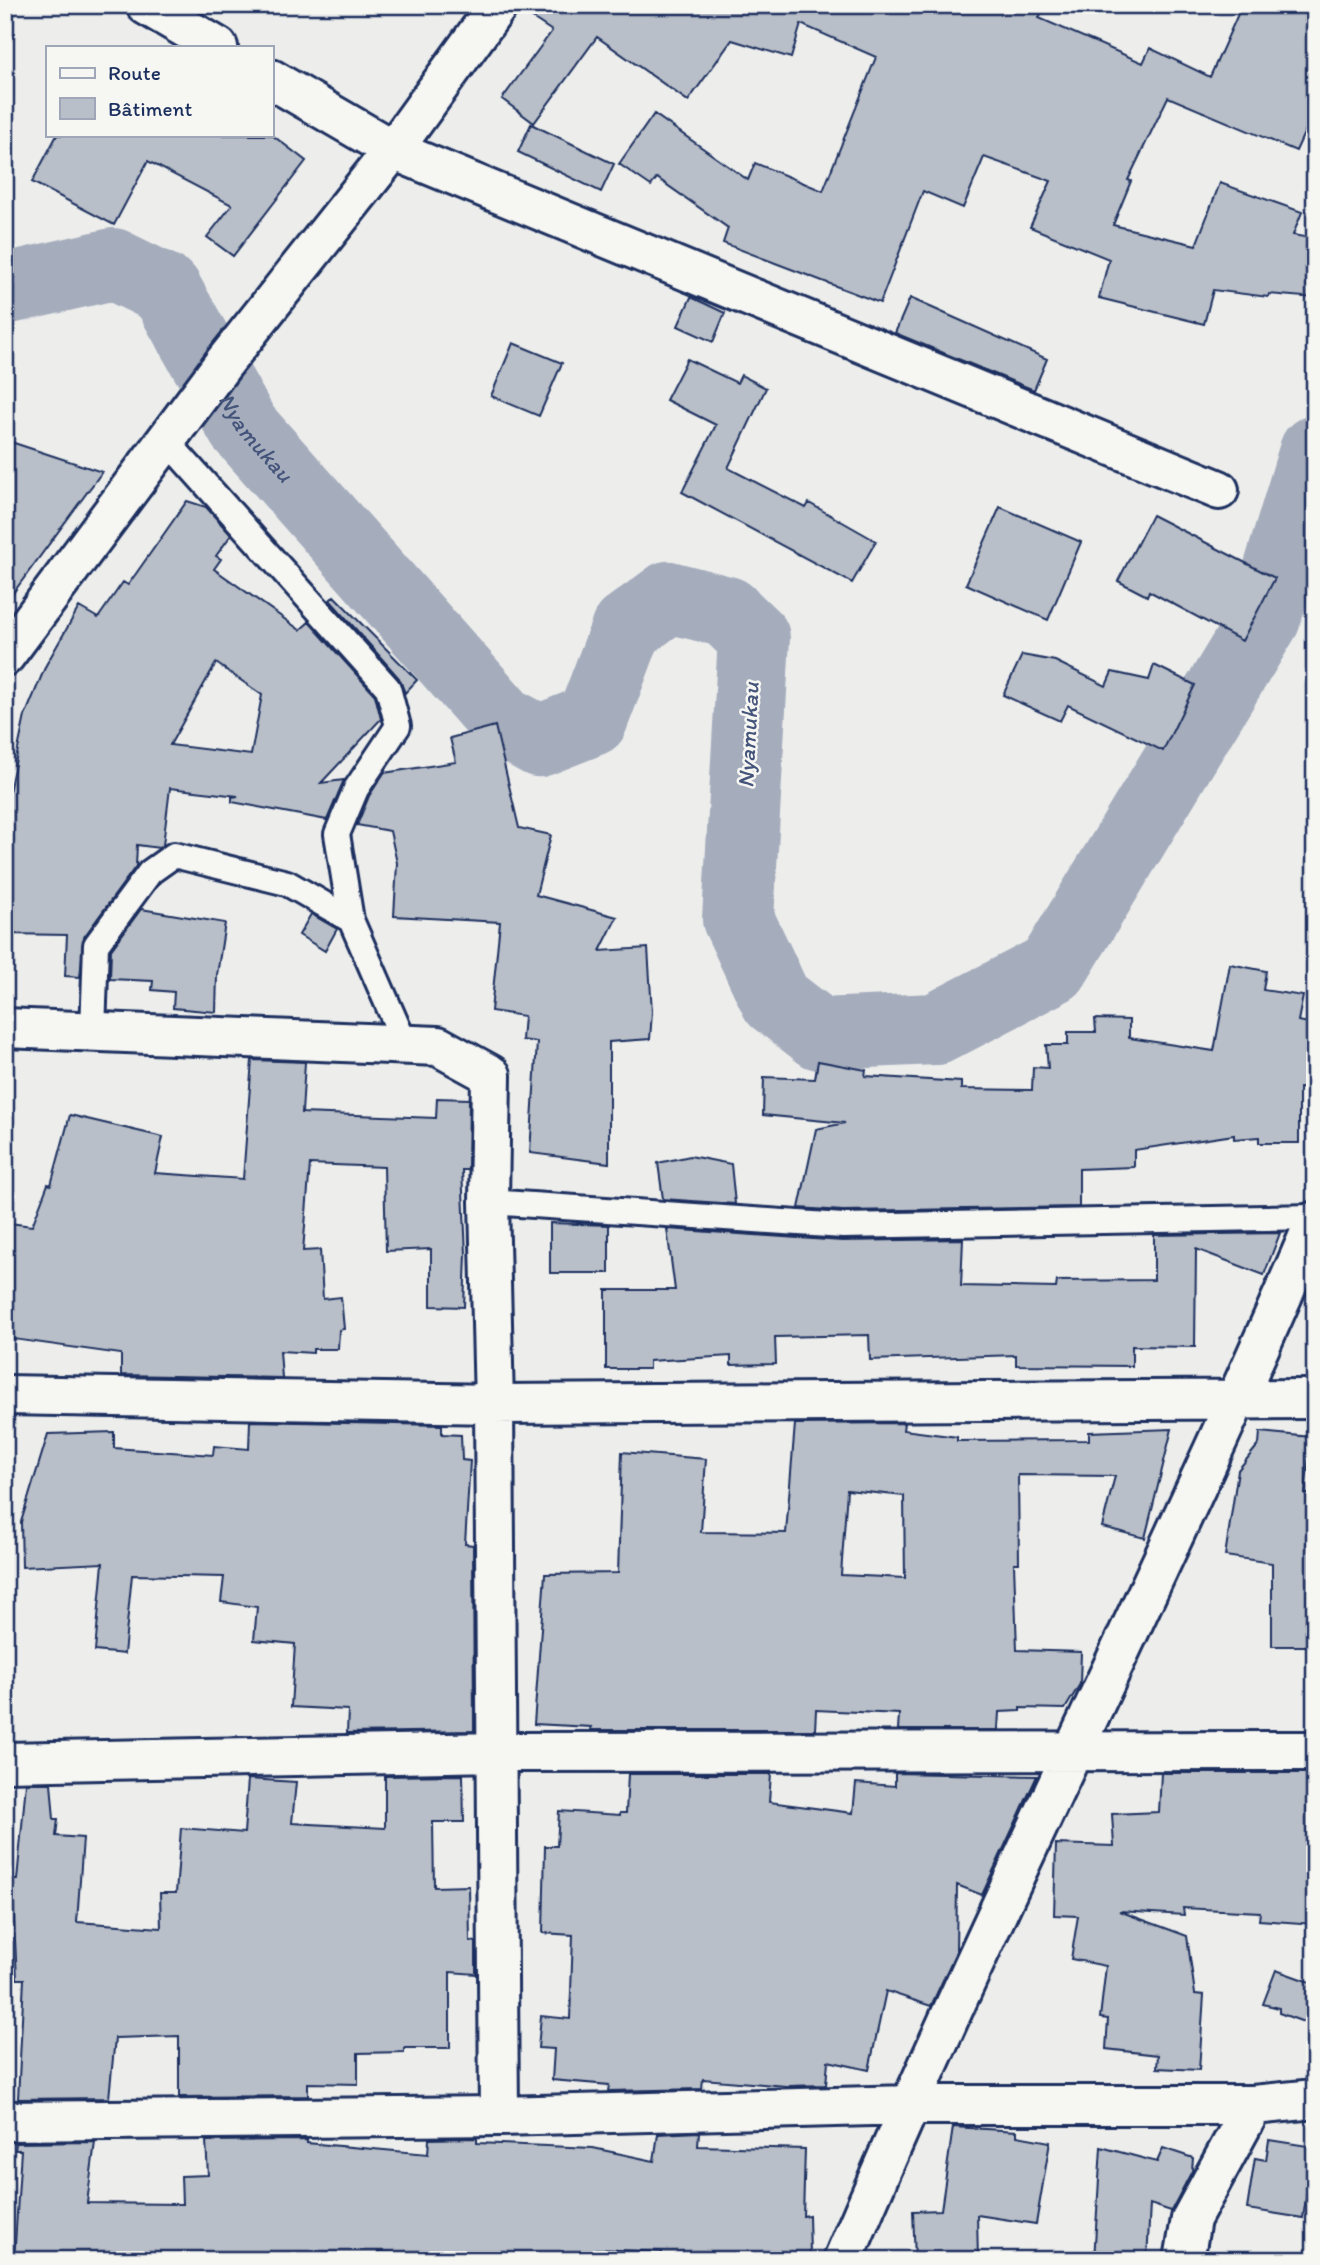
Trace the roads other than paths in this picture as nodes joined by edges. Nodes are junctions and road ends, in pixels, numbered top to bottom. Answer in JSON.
{"nodes":[{"id":1,"x":146,"y":5,"type":"edge"},
{"id":2,"x":498,"y":5,"type":"edge"},
{"id":3,"x":216,"y":46,"type":"edge"},
{"id":4,"x":273,"y":80,"type":"edge"},
{"id":5,"x":393,"y":150,"type":"junction"},
{"id":6,"x":166,"y":440,"type":"junction"},
{"id":7,"x":1219,"y":490,"type":"dead end"},
{"id":8,"x":5,"y":656,"type":"edge"},
{"id":9,"x":351,"y":920,"type":"junction"},
{"id":10,"x":5,"y":1028,"type":"edge"},
{"id":11,"x":93,"y":1031,"type":"junction"},
{"id":12,"x":405,"y":1044,"type":"junction"},
{"id":13,"x":489,"y":1202,"type":"junction"},
{"id":14,"x":1315,"y":1219,"type":"edge"},
{"id":15,"x":5,"y":1395,"type":"edge"},
{"id":16,"x":1239,"y":1398,"type":"junction"},
{"id":17,"x":1315,"y":1399,"type":"edge"},
{"id":18,"x":494,"y":1404,"type":"junction"},
{"id":19,"x":1071,"y":1750,"type":"junction"},
{"id":20,"x":1315,"y":1751,"type":"edge"},
{"id":21,"x":497,"y":1752,"type":"junction"},
{"id":22,"x":5,"y":1762,"type":"edge"},
{"id":23,"x":1312,"y":2094,"type":"edge"},
{"id":24,"x":908,"y":2105,"type":"junction"},
{"id":25,"x":1253,"y":2105,"type":"junction"},
{"id":26,"x":499,"y":2116,"type":"junction"},
{"id":27,"x":5,"y":2121,"type":"edge"},
{"id":28,"x":843,"y":2260,"type":"edge"},
{"id":29,"x":1184,"y":2260,"type":"edge"}],
"edges":[{"from":1,"to":3,"type":"street"},
{"from":2,"to":5,"type":"street"},
{"from":4,"to":5,"type":"street"},
{"from":5,"to":6,"type":"street"},
{"from":5,"to":7,"type":"street"},
{"from":6,"to":8,"type":"street"},
{"from":6,"to":9,"type":"lane"},
{"from":9,"to":11,"type":"lane"},
{"from":9,"to":12,"type":"lane"},
{"from":10,"to":11,"type":"street"},
{"from":11,"to":12,"type":"street"},
{"from":12,"to":13,"type":"street"},
{"from":13,"to":14,"type":"lane"},
{"from":13,"to":18,"type":"street"},
{"from":14,"to":16,"type":"street"},
{"from":15,"to":18,"type":"street"},
{"from":16,"to":17,"type":"street"},
{"from":16,"to":18,"type":"street"},
{"from":16,"to":19,"type":"street"},
{"from":18,"to":21,"type":"street"},
{"from":19,"to":20,"type":"street"},
{"from":19,"to":21,"type":"street"},
{"from":19,"to":24,"type":"street"},
{"from":21,"to":22,"type":"street"},
{"from":21,"to":26,"type":"street"},
{"from":23,"to":25,"type":"street"},
{"from":24,"to":25,"type":"street"},
{"from":24,"to":26,"type":"street"},
{"from":24,"to":28,"type":"street"},
{"from":25,"to":29,"type":"street"},
{"from":26,"to":27,"type":"street"}]}
